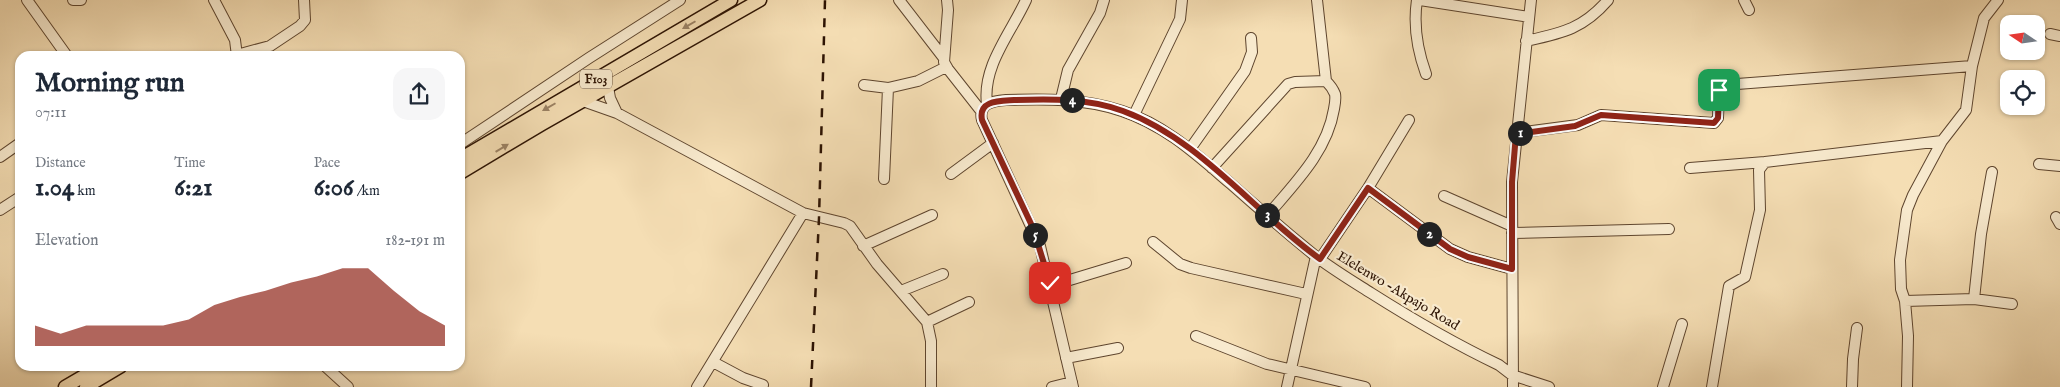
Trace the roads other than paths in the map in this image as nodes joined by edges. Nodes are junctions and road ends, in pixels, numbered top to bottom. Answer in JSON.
{"nodes":[{"id":1,"x":27,"y":0,"type":"edge"},
{"id":2,"x":73,"y":0,"type":"edge"},
{"id":3,"x":81,"y":0,"type":"edge"},
{"id":4,"x":214,"y":0,"type":"edge"},
{"id":5,"x":304,"y":0,"type":"edge"},
{"id":6,"x":680,"y":0,"type":"edge"},
{"id":7,"x":731,"y":0,"type":"edge"},
{"id":8,"x":760,"y":0,"type":"edge"},
{"id":9,"x":899,"y":0,"type":"edge"},
{"id":10,"x":947,"y":0,"type":"edge"},
{"id":11,"x":1026,"y":0,"type":"edge"},
{"id":12,"x":1104,"y":0,"type":"edge"},
{"id":13,"x":1182,"y":0,"type":"edge"},
{"id":14,"x":1317,"y":0,"type":"edge"},
{"id":15,"x":1419,"y":0,"type":"edge"},
{"id":16,"x":1531,"y":0,"type":"edge"},
{"id":17,"x":1608,"y":0,"type":"edge"},
{"id":18,"x":1744,"y":0,"type":"edge"},
{"id":19,"x":1998,"y":0,"type":"edge"},
{"id":20,"x":1749,"y":10,"type":"dead end"},
{"id":21,"x":1529,"y":17,"type":"junction"},
{"id":22,"x":1251,"y":38,"type":"dead end"},
{"id":23,"x":1526,"y":41,"type":"junction"},
{"id":24,"x":63,"y":51,"type":"edge"},
{"id":25,"x":236,"y":51,"type":"edge"},
{"id":26,"x":258,"y":51,"type":"edge"},
{"id":27,"x":945,"y":62,"type":"junction"},
{"id":28,"x":1972,"y":66,"type":"junction"},
{"id":29,"x":1426,"y":74,"type":"dead end"},
{"id":30,"x":1326,"y":81,"type":"junction"},
{"id":31,"x":864,"y":85,"type":"dead end"},
{"id":32,"x":608,"y":87,"type":"junction"},
{"id":33,"x":888,"y":88,"type":"junction"},
{"id":34,"x":1061,"y":99,"type":"junction"},
{"id":35,"x":583,"y":101,"type":"junction"},
{"id":36,"x":984,"y":108,"type":"junction"},
{"id":37,"x":617,"y":113,"type":"junction"},
{"id":38,"x":1134,"y":116,"type":"junction"},
{"id":39,"x":1409,"y":120,"type":"dead end"},
{"id":40,"x":1516,"y":134,"type":"junction"},
{"id":41,"x":1942,"y":140,"type":"junction"},
{"id":42,"x":465,"y":141,"type":"edge"},
{"id":43,"x":993,"y":143,"type":"junction"},
{"id":44,"x":15,"y":147,"type":"edge"},
{"id":45,"x":1190,"y":149,"type":"junction"},
{"id":46,"x":465,"y":154,"type":"edge"},
{"id":47,"x":0,"y":157,"type":"edge"},
{"id":48,"x":1765,"y":162,"type":"junction"},
{"id":49,"x":2039,"y":164,"type":"dead end"},
{"id":50,"x":2060,"y":166,"type":"edge"},
{"id":51,"x":1212,"y":168,"type":"junction"},
{"id":52,"x":1690,"y":168,"type":"dead end"},
{"id":53,"x":465,"y":170,"type":"edge"},
{"id":54,"x":1992,"y":172,"type":"dead end"},
{"id":55,"x":951,"y":174,"type":"dead end"},
{"id":56,"x":884,"y":179,"type":"dead end"},
{"id":57,"x":1368,"y":188,"type":"junction"},
{"id":58,"x":1444,"y":196,"type":"dead end"},
{"id":59,"x":15,"y":200,"type":"edge"},
{"id":60,"x":0,"y":210,"type":"edge"},
{"id":61,"x":803,"y":213,"type":"junction"},
{"id":62,"x":932,"y":215,"type":"dead end"},
{"id":63,"x":1268,"y":216,"type":"junction"},
{"id":64,"x":1669,"y":229,"type":"dead end"},
{"id":65,"x":1512,"y":230,"type":"junction"},
{"id":66,"x":1153,"y":242,"type":"dead end"},
{"id":67,"x":863,"y":246,"type":"junction"},
{"id":68,"x":1318,"y":258,"type":"junction"},
{"id":69,"x":1126,"y":263,"type":"dead end"},
{"id":70,"x":1512,"y":269,"type":"junction"},
{"id":71,"x":942,"y":274,"type":"dead end"},
{"id":72,"x":1050,"y":286,"type":"junction"},
{"id":73,"x":901,"y":291,"type":"junction"},
{"id":74,"x":1306,"y":294,"type":"junction"},
{"id":75,"x":1974,"y":299,"type":"junction"},
{"id":76,"x":1904,"y":301,"type":"junction"},
{"id":77,"x":969,"y":302,"type":"dead end"},
{"id":78,"x":2012,"y":304,"type":"dead end"},
{"id":79,"x":927,"y":322,"type":"junction"},
{"id":80,"x":1682,"y":324,"type":"dead end"},
{"id":81,"x":1857,"y":328,"type":"dead end"},
{"id":82,"x":1196,"y":336,"type":"dead end"},
{"id":83,"x":1118,"y":348,"type":"dead end"},
{"id":84,"x":1066,"y":358,"type":"junction"},
{"id":85,"x":713,"y":362,"type":"junction"},
{"id":86,"x":1290,"y":369,"type":"junction"},
{"id":87,"x":92,"y":371,"type":"edge"},
{"id":88,"x":113,"y":371,"type":"edge"},
{"id":89,"x":330,"y":371,"type":"edge"},
{"id":90,"x":1512,"y":375,"type":"junction"},
{"id":91,"x":1073,"y":384,"type":"edge"},
{"id":92,"x":763,"y":385,"type":"dead end"},
{"id":93,"x":65,"y":387,"type":"edge"},
{"id":94,"x":86,"y":387,"type":"edge"},
{"id":95,"x":348,"y":387,"type":"edge"},
{"id":96,"x":697,"y":387,"type":"edge"},
{"id":97,"x":931,"y":387,"type":"edge"},
{"id":98,"x":1052,"y":387,"type":"edge"},
{"id":99,"x":1286,"y":387,"type":"edge"},
{"id":100,"x":1365,"y":387,"type":"edge"},
{"id":101,"x":1513,"y":387,"type":"edge"},
{"id":102,"x":1549,"y":387,"type":"edge"},
{"id":103,"x":1663,"y":387,"type":"edge"},
{"id":104,"x":1712,"y":387,"type":"edge"},
{"id":105,"x":1852,"y":387,"type":"edge"},
{"id":106,"x":1907,"y":387,"type":"edge"}],
"edges":[{"from":1,"to":24,"type":"street"},
{"from":2,"to":3,"type":"street"},
{"from":4,"to":25,"type":"street"},
{"from":5,"to":26,"type":"street"},
{"from":6,"to":42,"type":"street"},
{"from":7,"to":46,"type":"main road","number":"F103","one_way":true},
{"from":8,"to":32,"type":"main road","number":"F103"},
{"from":9,"to":27,"type":"street"},
{"from":10,"to":27,"type":"street"},
{"from":11,"to":36,"type":"street"},
{"from":12,"to":34,"type":"street"},
{"from":13,"to":38,"type":"street"},
{"from":14,"to":30,"type":"street"},
{"from":15,"to":21,"type":"street"},
{"from":15,"to":29,"type":"street"},
{"from":16,"to":21,"type":"street"},
{"from":17,"to":23,"type":"street"},
{"from":18,"to":20,"type":"street"},
{"from":19,"to":28,"type":"street"},
{"from":21,"to":23,"type":"street"},
{"from":22,"to":45,"type":"street"},
{"from":23,"to":40,"type":"street"},
{"from":27,"to":33,"type":"street"},
{"from":27,"to":36,"type":"street"},
{"from":28,"to":40,"type":"street"},
{"from":28,"to":41,"type":"street"},
{"from":30,"to":51,"type":"street"},
{"from":30,"to":63,"type":"street"},
{"from":31,"to":33,"type":"street"},
{"from":32,"to":35,"type":"main road","number":"F103"},
{"from":32,"to":37,"type":"street"},
{"from":33,"to":56,"type":"street"},
{"from":34,"to":36,"type":"street","name":"Elelenwo -Akpajo Road"},
{"from":34,"to":38,"type":"street","name":"Elelenwo -Akpajo Road"},
{"from":35,"to":37,"type":"street"},
{"from":53,"to":35,"type":"main road","number":"F103","one_way":true},
{"from":36,"to":43,"type":"street"},
{"from":37,"to":61,"type":"street"},
{"from":38,"to":45,"type":"street","name":"Elelenwo -Akpajo Road"},
{"from":39,"to":57,"type":"street"},
{"from":40,"to":65,"type":"street"},
{"from":41,"to":48,"type":"street"},
{"from":41,"to":76,"type":"street"},
{"from":43,"to":55,"type":"street"},
{"from":43,"to":72,"type":"street"},
{"from":44,"to":47,"type":"street"},
{"from":45,"to":51,"type":"street","name":"Elelenwo -Akpajo Road"},
{"from":48,"to":52,"type":"street"},
{"from":48,"to":104,"type":"street"},
{"from":49,"to":50,"type":"street"},
{"from":51,"to":63,"type":"street","name":"Elelenwo -Akpajo Road"},
{"from":54,"to":75,"type":"street"},
{"from":57,"to":68,"type":"street"},
{"from":57,"to":70,"type":"street"},
{"from":58,"to":65,"type":"street"},
{"from":59,"to":60,"type":"street"},
{"from":61,"to":67,"type":"street"},
{"from":61,"to":85,"type":"street"},
{"from":62,"to":67,"type":"street"},
{"from":63,"to":68,"type":"street","name":"Elelenwo -Akpajo Road"},
{"from":64,"to":65,"type":"street"},
{"from":65,"to":70,"type":"street"},
{"from":66,"to":74,"type":"street"},
{"from":67,"to":73,"type":"street"},
{"from":68,"to":74,"type":"street"},
{"from":68,"to":90,"type":"street","name":"Elelenwo -Akpajo Road"},
{"from":69,"to":72,"type":"street"},
{"from":70,"to":90,"type":"street"},
{"from":71,"to":73,"type":"street"},
{"from":72,"to":84,"type":"street"},
{"from":73,"to":79,"type":"street"},
{"from":74,"to":86,"type":"street"},
{"from":75,"to":76,"type":"street"},
{"from":75,"to":78,"type":"street"},
{"from":76,"to":106,"type":"street"},
{"from":77,"to":79,"type":"street"},
{"from":79,"to":97,"type":"street"},
{"from":80,"to":103,"type":"street"},
{"from":81,"to":105,"type":"street"},
{"from":82,"to":86,"type":"street"},
{"from":83,"to":84,"type":"street"},
{"from":84,"to":91,"type":"street"},
{"from":85,"to":92,"type":"street"},
{"from":85,"to":96,"type":"street"},
{"from":86,"to":99,"type":"street"},
{"from":86,"to":100,"type":"street"},
{"from":87,"to":93,"type":"main road"},
{"from":88,"to":94,"type":"main road"},
{"from":89,"to":95,"type":"street"},
{"from":90,"to":101,"type":"street"},
{"from":90,"to":102,"type":"street","name":"Elelenwo -Akpajo Road"},
{"from":91,"to":98,"type":"street"}]}
